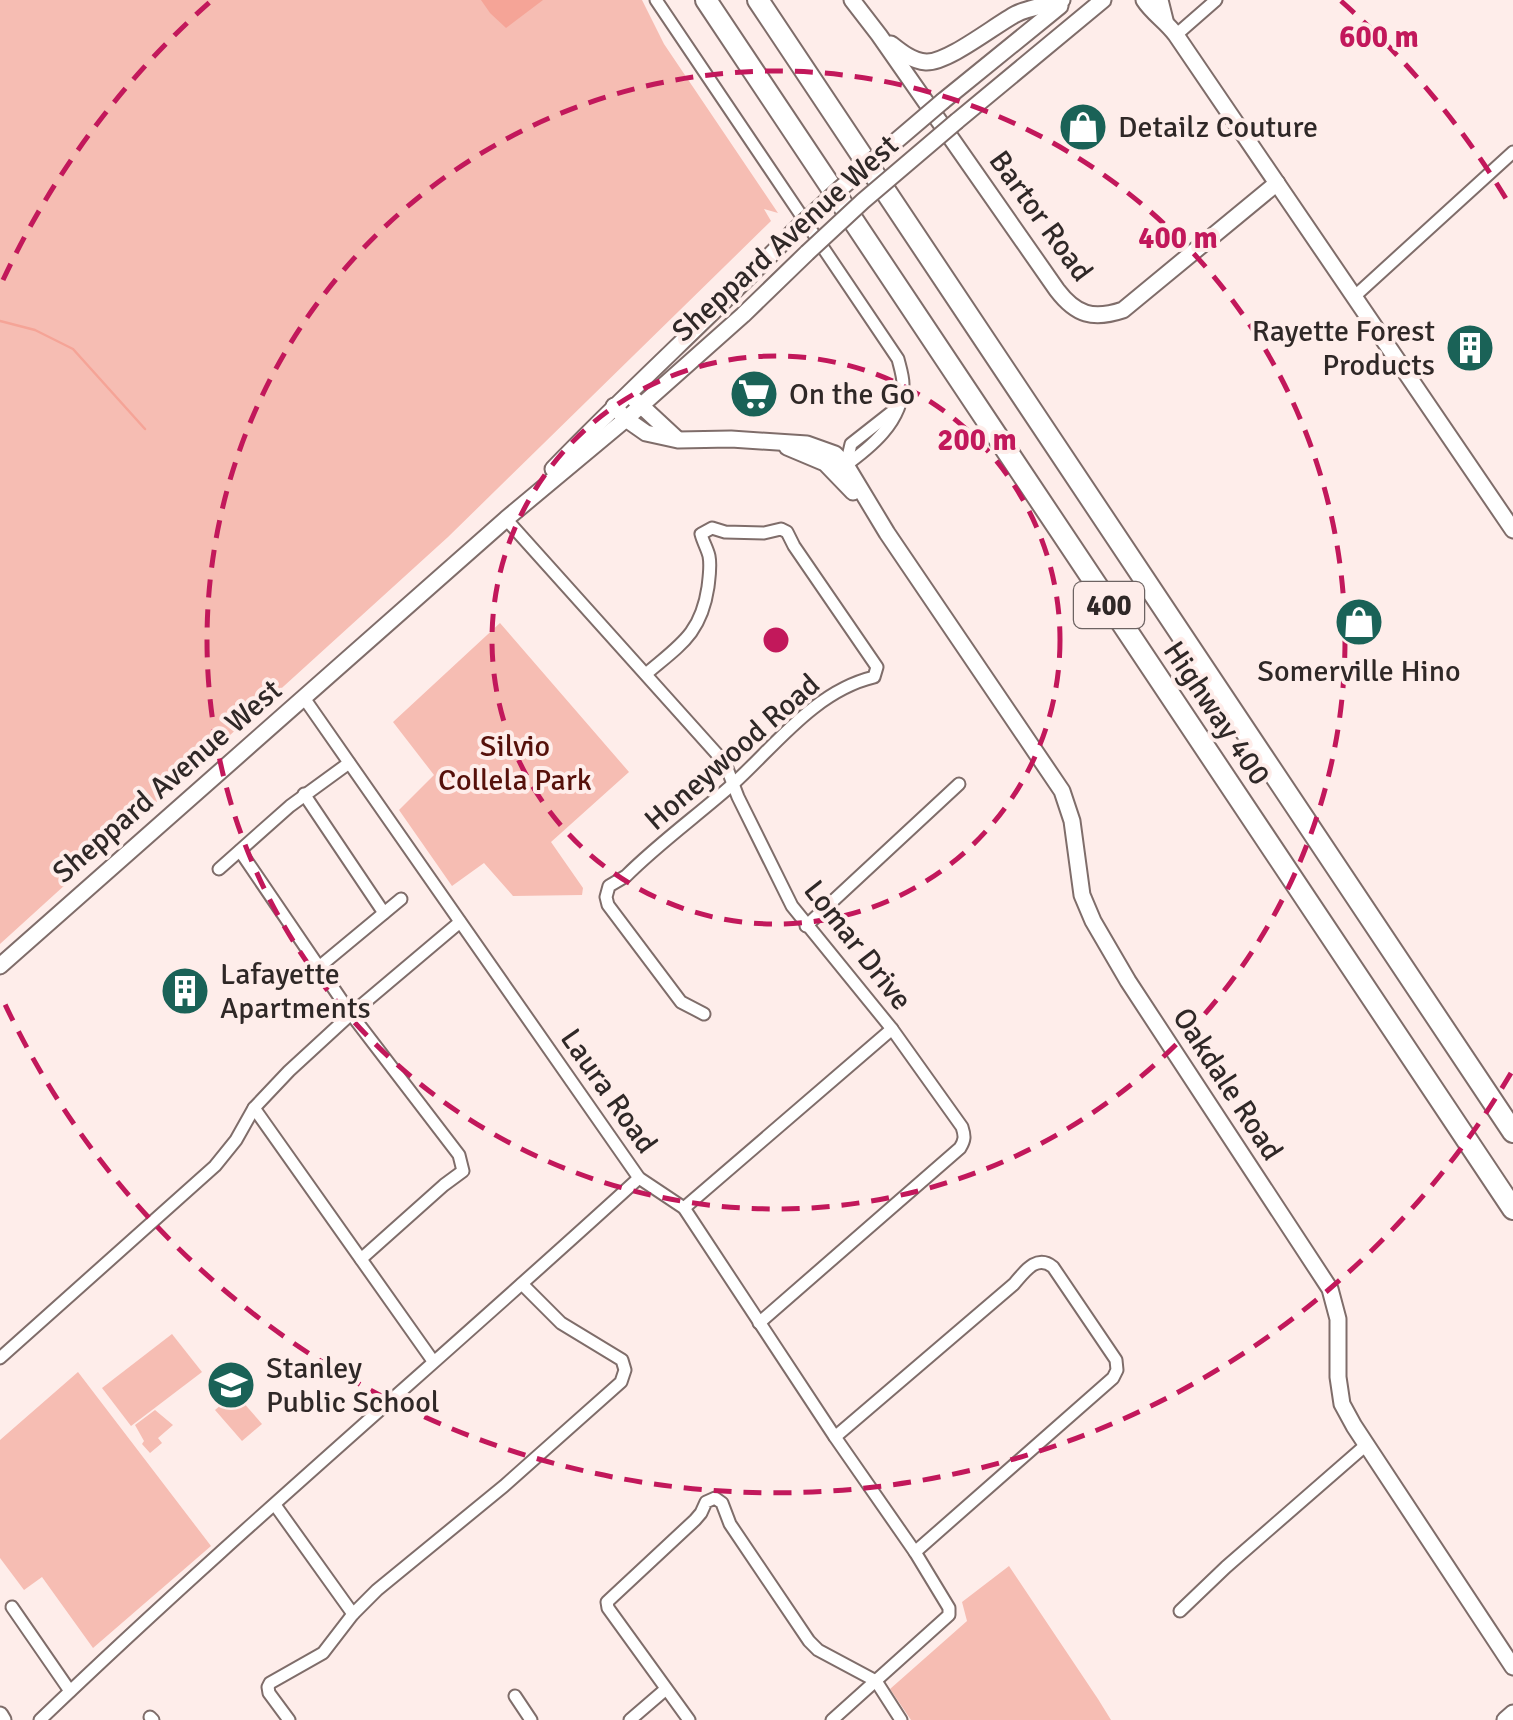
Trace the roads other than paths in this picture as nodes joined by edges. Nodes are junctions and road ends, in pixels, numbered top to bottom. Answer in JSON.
{"nodes":[{"id":1,"x":656,"y":0,"type":"edge"},
{"id":2,"x":706,"y":0,"type":"edge"},
{"id":3,"x":758,"y":0,"type":"edge"},
{"id":4,"x":852,"y":0,"type":"edge"},
{"id":5,"x":1064,"y":0,"type":"edge"},
{"id":6,"x":1103,"y":0,"type":"edge"},
{"id":7,"x":1144,"y":0,"type":"edge"},
{"id":8,"x":1160,"y":0,"type":"edge"},
{"id":9,"x":1216,"y":0,"type":"edge"},
{"id":10,"x":1165,"y":20,"type":"junction"},
{"id":11,"x":879,"y":35,"type":"junction"},
{"id":12,"x":1176,"y":35,"type":"junction"},
{"id":13,"x":1513,"y":152,"type":"edge"},
{"id":14,"x":1278,"y":183,"type":"junction"},
{"id":15,"x":1356,"y":296,"type":"junction"},
{"id":16,"x":626,"y":394,"type":"junction"},
{"id":17,"x":642,"y":404,"type":"junction"},
{"id":18,"x":614,"y":406,"type":"junction"},
{"id":19,"x":626,"y":419,"type":"junction"},
{"id":20,"x":678,"y":440,"type":"junction"},
{"id":21,"x":841,"y":469,"type":"junction"},
{"id":22,"x":506,"y":519,"type":"junction"},
{"id":23,"x":1513,"y":530,"type":"edge"},
{"id":24,"x":646,"y":674,"type":"junction"},
{"id":25,"x":304,"y":698,"type":"junction"},
{"id":26,"x":348,"y":764,"type":"junction"},
{"id":27,"x":733,"y":784,"type":"junction"},
{"id":28,"x":960,"y":784,"type":"dead end"},
{"id":29,"x":304,"y":794,"type":"junction"},
{"id":30,"x":240,"y":851,"type":"junction"},
{"id":31,"x":219,"y":870,"type":"dead end"},
{"id":32,"x":401,"y":898,"type":"dead end"},
{"id":33,"x":384,"y":914,"type":"junction"},
{"id":34,"x":460,"y":922,"type":"junction"},
{"id":35,"x":806,"y":926,"type":"junction"},
{"id":36,"x":0,"y":966,"type":"edge"},
{"id":37,"x":319,"y":968,"type":"junction"},
{"id":38,"x":351,"y":1014,"type":"junction"},
{"id":39,"x":704,"y":1014,"type":"dead end"},
{"id":40,"x":892,"y":1030,"type":"junction"},
{"id":41,"x":254,"y":1108,"type":"junction"},
{"id":42,"x":1513,"y":1132,"type":"edge"},
{"id":43,"x":638,"y":1178,"type":"junction"},
{"id":44,"x":684,"y":1208,"type":"junction"},
{"id":45,"x":1513,"y":1210,"type":"edge"},
{"id":46,"x":361,"y":1258,"type":"junction"},
{"id":47,"x":522,"y":1284,"type":"junction"},
{"id":48,"x":759,"y":1323,"type":"junction"},
{"id":49,"x":0,"y":1358,"type":"edge"},
{"id":50,"x":434,"y":1360,"type":"junction"},
{"id":51,"x":835,"y":1437,"type":"junction"},
{"id":52,"x":1366,"y":1444,"type":"junction"},
{"id":53,"x":275,"y":1505,"type":"junction"},
{"id":54,"x":915,"y":1552,"type":"junction"},
{"id":55,"x":12,"y":1608,"type":"dead end"},
{"id":56,"x":1180,"y":1611,"type":"dead end"},
{"id":57,"x":353,"y":1614,"type":"junction"},
{"id":58,"x":1513,"y":1667,"type":"edge"},
{"id":59,"x":876,"y":1681,"type":"junction"},
{"id":60,"x":666,"y":1688,"type":"junction"},
{"id":61,"x":70,"y":1691,"type":"junction"},
{"id":62,"x":516,"y":1696,"type":"dead end"},
{"id":63,"x":1513,"y":1713,"type":"edge"},
{"id":64,"x":40,"y":1720,"type":"edge"},
{"id":65,"x":289,"y":1720,"type":"edge"},
{"id":66,"x":531,"y":1720,"type":"edge"},
{"id":67,"x":630,"y":1720,"type":"edge"},
{"id":68,"x":689,"y":1720,"type":"edge"},
{"id":69,"x":832,"y":1720,"type":"edge"},
{"id":70,"x":902,"y":1720,"type":"edge"},
{"id":71,"x":1505,"y":1720,"type":"edge"}],
"edges":[{"from":1,"to":21,"type":"street"},
{"from":2,"to":45,"type":"highway","name":"Highway 400","number":"400"},
{"from":3,"to":42,"type":"highway","name":"Highway 400","number":"400"},
{"from":4,"to":11,"type":"street","name":"Bartor Road"},
{"from":5,"to":11,"type":"street"},
{"from":5,"to":16,"type":"street","name":"Sheppard Avenue West","bridge":true},
{"from":6,"to":17,"type":"street","name":"Sheppard Avenue West","bridge":true},
{"from":7,"to":10,"type":"street"},
{"from":8,"to":10,"type":"street"},
{"from":9,"to":12,"type":"street"},
{"from":10,"to":12,"type":"street"},
{"from":11,"to":14,"type":"street","name":"Bartor Road"},
{"from":12,"to":14,"type":"street"},
{"from":13,"to":15,"type":"street"},
{"from":14,"to":15,"type":"street"},
{"from":15,"to":23,"type":"street"},
{"from":16,"to":17,"type":"street"},
{"from":16,"to":18,"type":"street","name":"Sheppard Avenue West"},
{"from":17,"to":19,"type":"street","name":"Sheppard Avenue West"},
{"from":17,"to":20,"type":"street"},
{"from":18,"to":19,"type":"street"},
{"from":18,"to":22,"type":"street","name":"Sheppard Avenue West"},
{"from":19,"to":20,"type":"street"},
{"from":19,"to":22,"type":"street","name":"Sheppard Avenue West"},
{"from":20,"to":21,"type":"street"},
{"from":21,"to":52,"type":"street","name":"Oakdale Road"},
{"from":22,"to":24,"type":"street","name":"Lomar Drive"},
{"from":22,"to":25,"type":"street","name":"Sheppard Avenue West"},
{"from":24,"to":27,"type":"street","name":"Lomar Drive"},
{"from":24,"to":27,"type":"street","name":"Honeywood Road"},
{"from":25,"to":26,"type":"street","name":"Laura Road"},
{"from":25,"to":36,"type":"street","name":"Sheppard Avenue West"},
{"from":26,"to":29,"type":"street"},
{"from":26,"to":34,"type":"street","name":"Laura Road"},
{"from":27,"to":35,"type":"street","name":"Lomar Drive"},
{"from":27,"to":39,"type":"street","name":"Honeywood Road"},
{"from":28,"to":35,"type":"street"},
{"from":29,"to":30,"type":"street"},
{"from":29,"to":33,"type":"street"},
{"from":30,"to":31,"type":"street"},
{"from":30,"to":37,"type":"street"},
{"from":32,"to":33,"type":"street"},
{"from":33,"to":37,"type":"street"},
{"from":34,"to":38,"type":"street"},
{"from":34,"to":43,"type":"street","name":"Laura Road"},
{"from":35,"to":40,"type":"street","name":"Lomar Drive"},
{"from":37,"to":38,"type":"street"},
{"from":38,"to":41,"type":"street"},
{"from":38,"to":46,"type":"street"},
{"from":40,"to":44,"type":"street"},
{"from":40,"to":48,"type":"street","name":"Lomar Drive"},
{"from":41,"to":46,"type":"street"},
{"from":41,"to":49,"type":"street"},
{"from":43,"to":44,"type":"street","name":"Laura Road"},
{"from":43,"to":47,"type":"street"},
{"from":44,"to":48,"type":"street","name":"Laura Road"},
{"from":46,"to":50,"type":"street"},
{"from":47,"to":50,"type":"street"},
{"from":47,"to":57,"type":"street"},
{"from":48,"to":51,"type":"street","name":"Laura Road"},
{"from":50,"to":53,"type":"street"},
{"from":51,"to":54,"type":"street","name":"Laura Road"},
{"from":51,"to":54,"type":"street"},
{"from":52,"to":56,"type":"street"},
{"from":52,"to":58,"type":"street","name":"Oakdale Road"},
{"from":53,"to":57,"type":"street"},
{"from":53,"to":61,"type":"street"},
{"from":54,"to":59,"type":"street","name":"Laura Road"},
{"from":55,"to":61,"type":"street"},
{"from":57,"to":65,"type":"street"},
{"from":59,"to":60,"type":"street"},
{"from":59,"to":69,"type":"street"},
{"from":59,"to":70,"type":"street"},
{"from":60,"to":67,"type":"street"},
{"from":60,"to":68,"type":"street"},
{"from":61,"to":64,"type":"street"},
{"from":62,"to":66,"type":"street"},
{"from":63,"to":71,"type":"street"}]}
